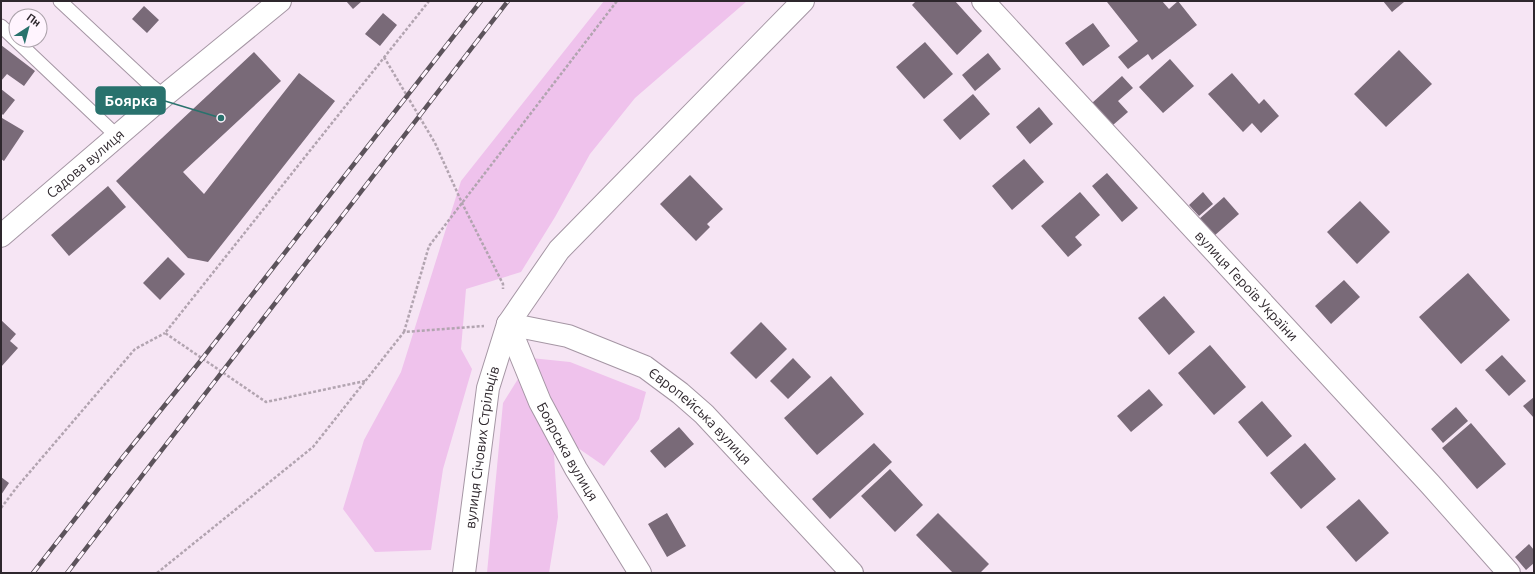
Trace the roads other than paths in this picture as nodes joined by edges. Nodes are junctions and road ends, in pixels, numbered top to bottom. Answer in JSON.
{"nodes":[{"id":1,"x":60,"y":1,"type":"edge"},
{"id":2,"x":280,"y":1,"type":"edge"},
{"id":3,"x":803,"y":1,"type":"edge"},
{"id":4,"x":983,"y":1,"type":"edge"},
{"id":5,"x":1,"y":26,"type":"edge"},
{"id":6,"x":164,"y":96,"type":"junction"},
{"id":7,"x":117,"y":136,"type":"junction"},
{"id":8,"x":1,"y":236,"type":"edge"},
{"id":9,"x":508,"y":324,"type":"junction"},
{"id":10,"x":464,"y":573,"type":"edge"},
{"id":11,"x":640,"y":573,"type":"edge"},
{"id":12,"x":852,"y":573,"type":"edge"},
{"id":13,"x":1509,"y":573,"type":"edge"}],
"edges":[{"from":1,"to":6,"type":"lane"},
{"from":2,"to":6,"type":"street","name":"Садова вулиця"},
{"from":3,"to":9,"type":"street","name":"вулиця Січових Стрільців"},
{"from":4,"to":13,"type":"street","name":"вулиця Героїв України"},
{"from":5,"to":7,"type":"lane"},
{"from":6,"to":7,"type":"street","name":"Садова вулиця"},
{"from":7,"to":8,"type":"street","name":"Садова вулиця"},
{"from":9,"to":10,"type":"street","name":"вулиця Січових Стрільців"},
{"from":9,"to":11,"type":"street","name":"Боярська вулиця"},
{"from":9,"to":12,"type":"street","name":"Європейська вулиця"}]}
